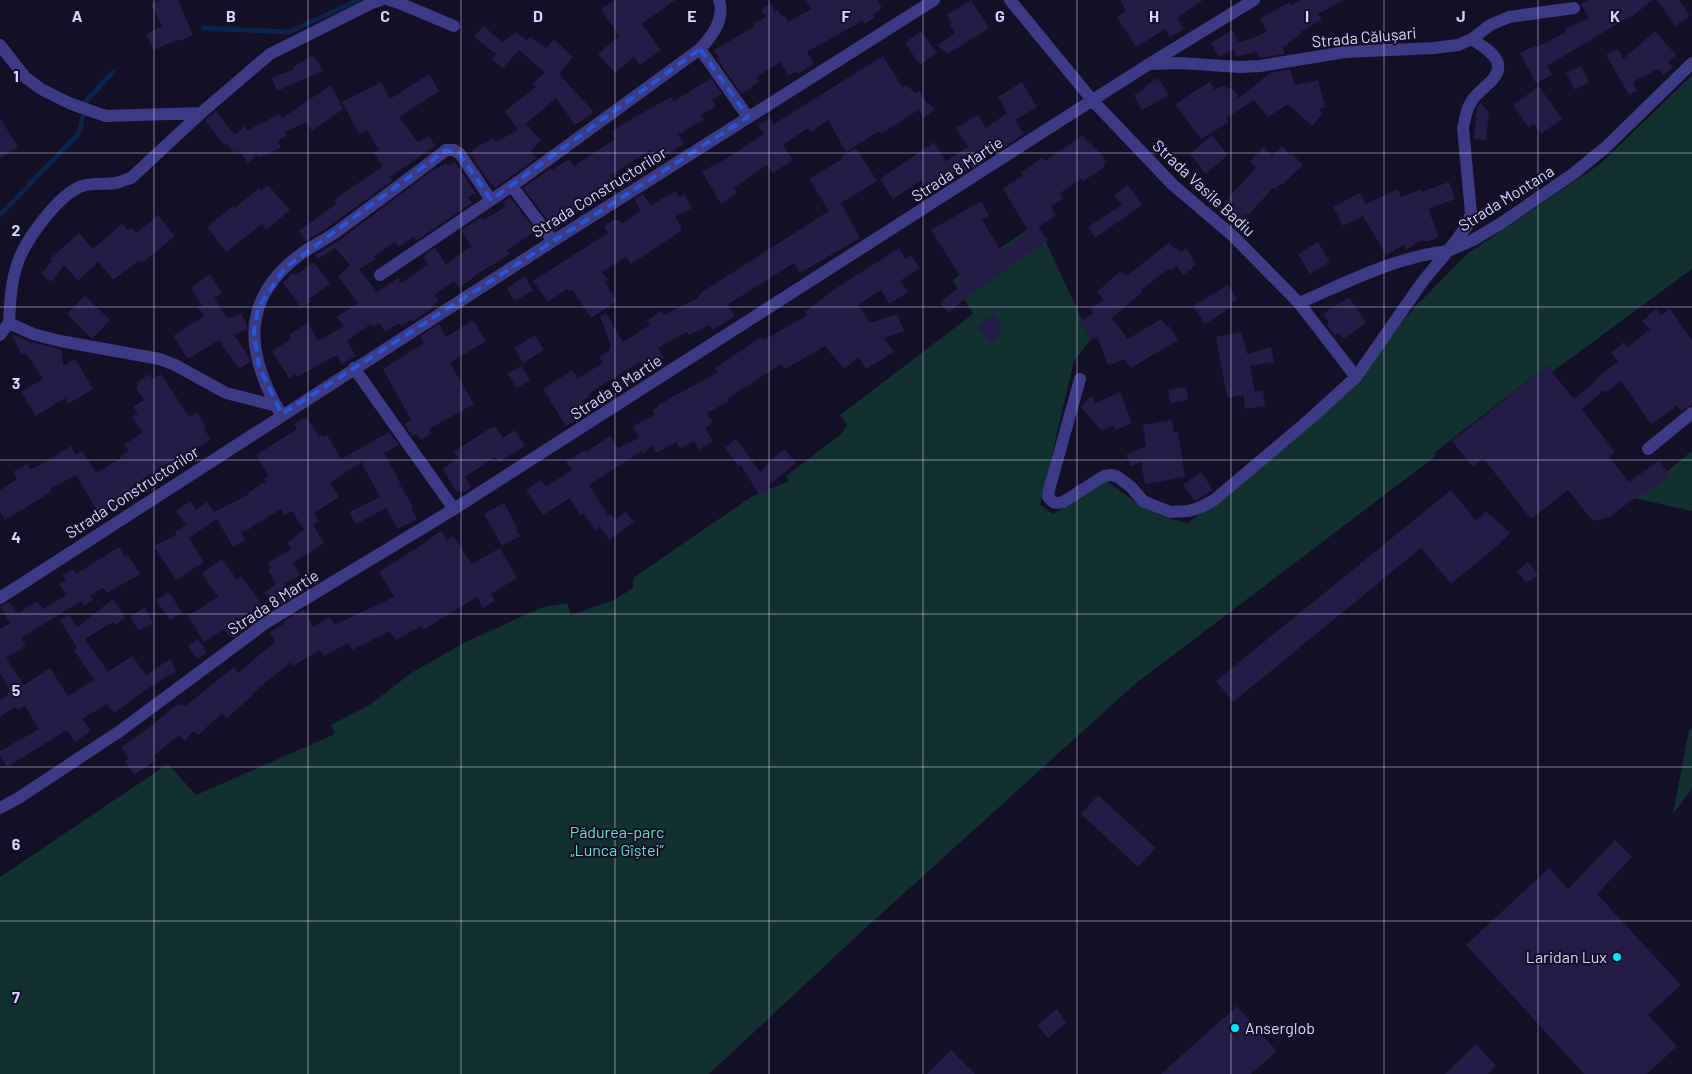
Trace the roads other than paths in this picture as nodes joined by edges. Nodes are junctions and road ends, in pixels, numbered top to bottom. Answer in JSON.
{"nodes":[{"id":1,"x":382,"y":0,"type":"edge"},
{"id":2,"x":389,"y":0,"type":"edge"},
{"id":3,"x":719,"y":0,"type":"edge"},
{"id":4,"x":934,"y":0,"type":"edge"},
{"id":5,"x":1010,"y":0,"type":"edge"},
{"id":6,"x":1254,"y":0,"type":"edge"},
{"id":7,"x":407,"y":2,"type":"edge"},
{"id":8,"x":1574,"y":8,"type":"dead end"},
{"id":9,"x":454,"y":26,"type":"dead end"},
{"id":10,"x":1472,"y":38,"type":"junction"},
{"id":11,"x":0,"y":45,"type":"edge"},
{"id":12,"x":700,"y":49,"type":"junction"},
{"id":13,"x":1692,"y":63,"type":"edge"},
{"id":14,"x":1149,"y":64,"type":"junction"},
{"id":15,"x":1093,"y":101,"type":"junction"},
{"id":16,"x":200,"y":113,"type":"junction"},
{"id":17,"x":748,"y":117,"type":"junction"},
{"id":18,"x":512,"y":186,"type":"junction"},
{"id":19,"x":491,"y":200,"type":"junction"},
{"id":20,"x":552,"y":241,"type":"junction"},
{"id":21,"x":1448,"y":252,"type":"junction"},
{"id":22,"x":380,"y":275,"type":"dead end"},
{"id":23,"x":1299,"y":303,"type":"junction"},
{"id":24,"x":9,"y":322,"type":"junction"},
{"id":25,"x":0,"y":335,"type":"edge"},
{"id":26,"x":354,"y":368,"type":"junction"},
{"id":27,"x":1356,"y":377,"type":"junction"},
{"id":28,"x":1080,"y":379,"type":"dead end"},
{"id":29,"x":279,"y":410,"type":"junction"},
{"id":30,"x":1692,"y":413,"type":"edge"},
{"id":31,"x":1648,"y":449,"type":"dead end"},
{"id":32,"x":454,"y":509,"type":"junction"},
{"id":33,"x":0,"y":598,"type":"edge"},
{"id":34,"x":0,"y":808,"type":"edge"}],
"edges":[{"from":1,"to":16,"type":"street"},
{"from":2,"to":7,"type":"street"},
{"from":3,"to":12,"type":"street"},
{"from":4,"to":17,"type":"street","name":"Strada Constructorilor"},
{"from":5,"to":15,"type":"street","name":"Strada Vasile Badiu"},
{"from":6,"to":14,"type":"street","name":"Strada 8 Martie"},
{"from":7,"to":9,"type":"street"},
{"from":8,"to":10,"type":"street","name":"Strada Călușari"},
{"from":10,"to":14,"type":"street","name":"Strada Călușari"},
{"from":10,"to":21,"type":"street"},
{"from":11,"to":16,"type":"street"},
{"from":12,"to":17,"type":"street"},
{"from":12,"to":18,"type":"street"},
{"from":13,"to":21,"type":"street","name":"Strada Montana"},
{"from":14,"to":15,"type":"street","name":"Strada 8 Martie"},
{"from":15,"to":23,"type":"street","name":"Strada Vasile Badiu"},
{"from":15,"to":32,"type":"street","name":"Strada 8 Martie"},
{"from":16,"to":24,"type":"street"},
{"from":17,"to":20,"type":"street","name":"Strada Constructorilor"},
{"from":18,"to":19,"type":"street"},
{"from":18,"to":20,"type":"street"},
{"from":19,"to":22,"type":"street"},
{"from":19,"to":29,"type":"street"},
{"from":20,"to":26,"type":"street","name":"Strada Constructorilor"},
{"from":21,"to":23,"type":"street"},
{"from":21,"to":27,"type":"street","name":"Strada Montana"},
{"from":23,"to":27,"type":"street","name":"Strada Vasile Badiu"},
{"from":24,"to":25,"type":"street"},
{"from":24,"to":29,"type":"street"},
{"from":26,"to":29,"type":"street","name":"Strada Constructorilor"},
{"from":26,"to":32,"type":"street"},
{"from":27,"to":28,"type":"street","name":"Strada Montana"},
{"from":29,"to":33,"type":"street","name":"Strada Constructorilor"},
{"from":30,"to":31,"type":"street"},
{"from":32,"to":34,"type":"street","name":"Strada 8 Martie"}]}
